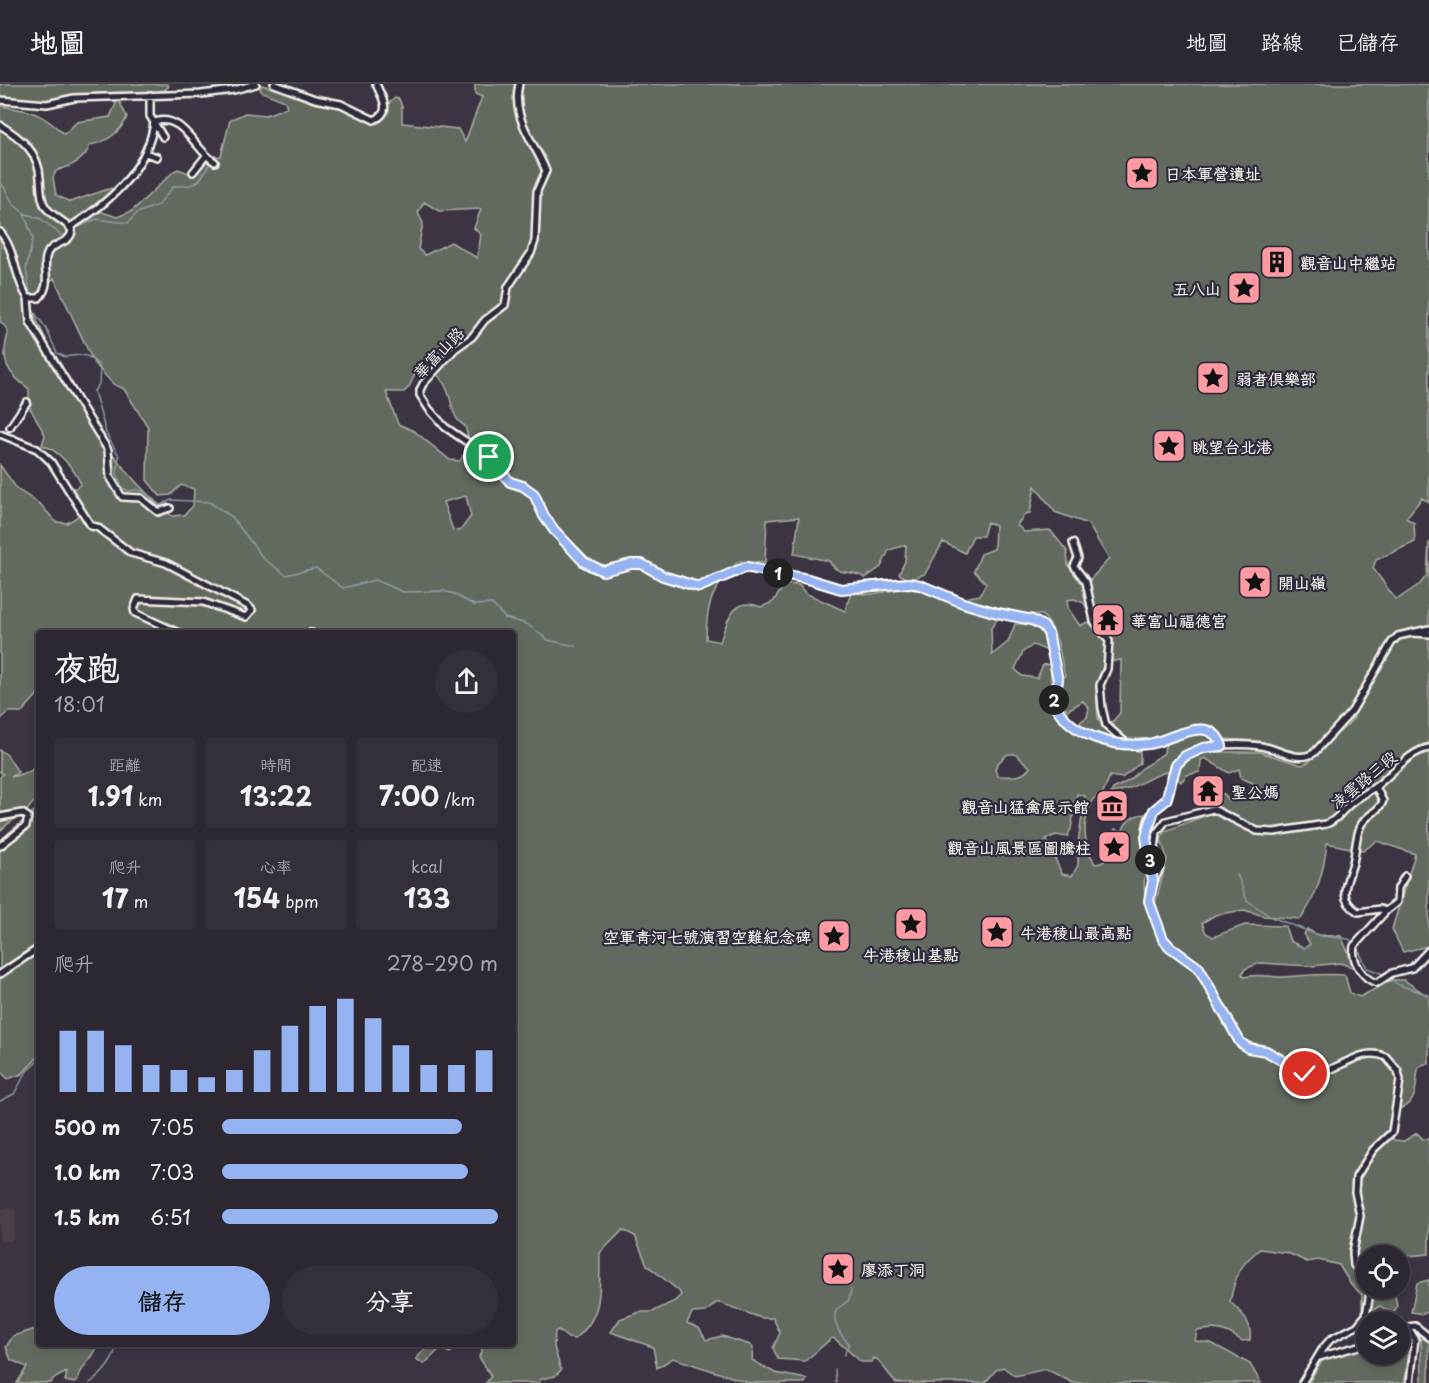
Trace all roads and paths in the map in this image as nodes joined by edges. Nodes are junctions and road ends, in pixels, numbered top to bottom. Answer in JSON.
{"nodes":[{"id":1,"x":256,"y":84,"type":"edge"},
{"id":2,"x":274,"y":84,"type":"edge"},
{"id":3,"x":376,"y":84,"type":"edge"},
{"id":4,"x":519,"y":84,"type":"edge"},
{"id":5,"x":150,"y":95,"type":"junction"},
{"id":6,"x":0,"y":100,"type":"edge"},
{"id":7,"x":154,"y":122,"type":"junction"},
{"id":8,"x":0,"y":125,"type":"edge"},
{"id":9,"x":163,"y":138,"type":"dead end"},
{"id":10,"x":145,"y":153,"type":"junction"},
{"id":11,"x":205,"y":156,"type":"junction"},
{"id":12,"x":157,"y":157,"type":"dead end"},
{"id":13,"x":215,"y":162,"type":"dead end"},
{"id":14,"x":193,"y":172,"type":"dead end"},
{"id":15,"x":71,"y":229,"type":"junction"},
{"id":16,"x":0,"y":232,"type":"edge"},
{"id":17,"x":28,"y":298,"type":"junction"},
{"id":18,"x":27,"y":402,"type":"dead end"},
{"id":19,"x":9,"y":427,"type":"dead end"},
{"id":20,"x":0,"y":434,"type":"edge"},
{"id":21,"x":170,"y":508,"type":"dead end"},
{"id":22,"x":1073,"y":543,"type":"dead end"},
{"id":23,"x":173,"y":630,"type":"edge"},
{"id":24,"x":1429,"y":631,"type":"edge"},
{"id":25,"x":1128,"y":744,"type":"junction"},
{"id":26,"x":1222,"y":746,"type":"junction"},
{"id":27,"x":1429,"y":748,"type":"edge"},
{"id":28,"x":1376,"y":787,"type":"junction"},
{"id":29,"x":0,"y":817,"type":"edge"},
{"id":30,"x":0,"y":846,"type":"edge"},
{"id":31,"x":1404,"y":876,"type":"dead end"},
{"id":32,"x":1153,"y":881,"type":"junction"},
{"id":33,"x":1386,"y":911,"type":"junction"},
{"id":34,"x":36,"y":950,"type":"edge"},
{"id":35,"x":1429,"y":950,"type":"edge"},
{"id":36,"x":0,"y":974,"type":"edge"},
{"id":37,"x":1356,"y":1267,"type":"edge"},
{"id":38,"x":1370,"y":1299,"type":"edge"},
{"id":39,"x":1410,"y":1327,"type":"edge"},
{"id":40,"x":1410,"y":1331,"type":"edge"},
{"id":41,"x":1429,"y":1337,"type":"edge"},
{"id":42,"x":1356,"y":1347,"type":"edge"},
{"id":43,"x":1319,"y":1357,"type":"junction"},
{"id":44,"x":1302,"y":1383,"type":"edge"},
{"id":45,"x":1410,"y":1383,"type":"edge"}],
"edges":[{"from":1,"to":5,"type":"street"},
{"from":2,"to":3,"type":"street"},
{"from":4,"to":25,"type":"street","name":"華富山路"},
{"from":5,"to":6,"type":"street"},
{"from":5,"to":7,"type":"street"},
{"from":7,"to":9,"type":"street"},
{"from":7,"to":10,"type":"street"},
{"from":7,"to":11,"type":"street"},
{"from":8,"to":15,"type":"street"},
{"from":10,"to":12,"type":"street"},
{"from":10,"to":15,"type":"street"},
{"from":11,"to":13,"type":"street"},
{"from":11,"to":14,"type":"street"},
{"from":15,"to":17,"type":"street"},
{"from":16,"to":17,"type":"street"},
{"from":17,"to":21,"type":"street"},
{"from":18,"to":19,"type":"street"},
{"from":20,"to":23,"type":"street"},
{"from":22,"to":25,"type":"street"},
{"from":24,"to":26,"type":"street"},
{"from":25,"to":26,"type":"street","name":"華富山路"},
{"from":26,"to":32,"type":"street"},
{"from":27,"to":28,"type":"street","name":"凌雲路三段"},
{"from":28,"to":32,"type":"street","name":"凌雲路三段"},
{"from":28,"to":33,"type":"street"},
{"from":29,"to":30,"type":"street"},
{"from":31,"to":33,"type":"street"},
{"from":32,"to":37,"type":"street"},
{"from":33,"to":35,"type":"street"},
{"from":34,"to":36,"type":"street"},
{"from":38,"to":43,"type":"street"},
{"from":39,"to":41,"type":"street"},
{"from":40,"to":45,"type":"street"},
{"from":42,"to":43,"type":"street"},
{"from":43,"to":44,"type":"street"}]}
